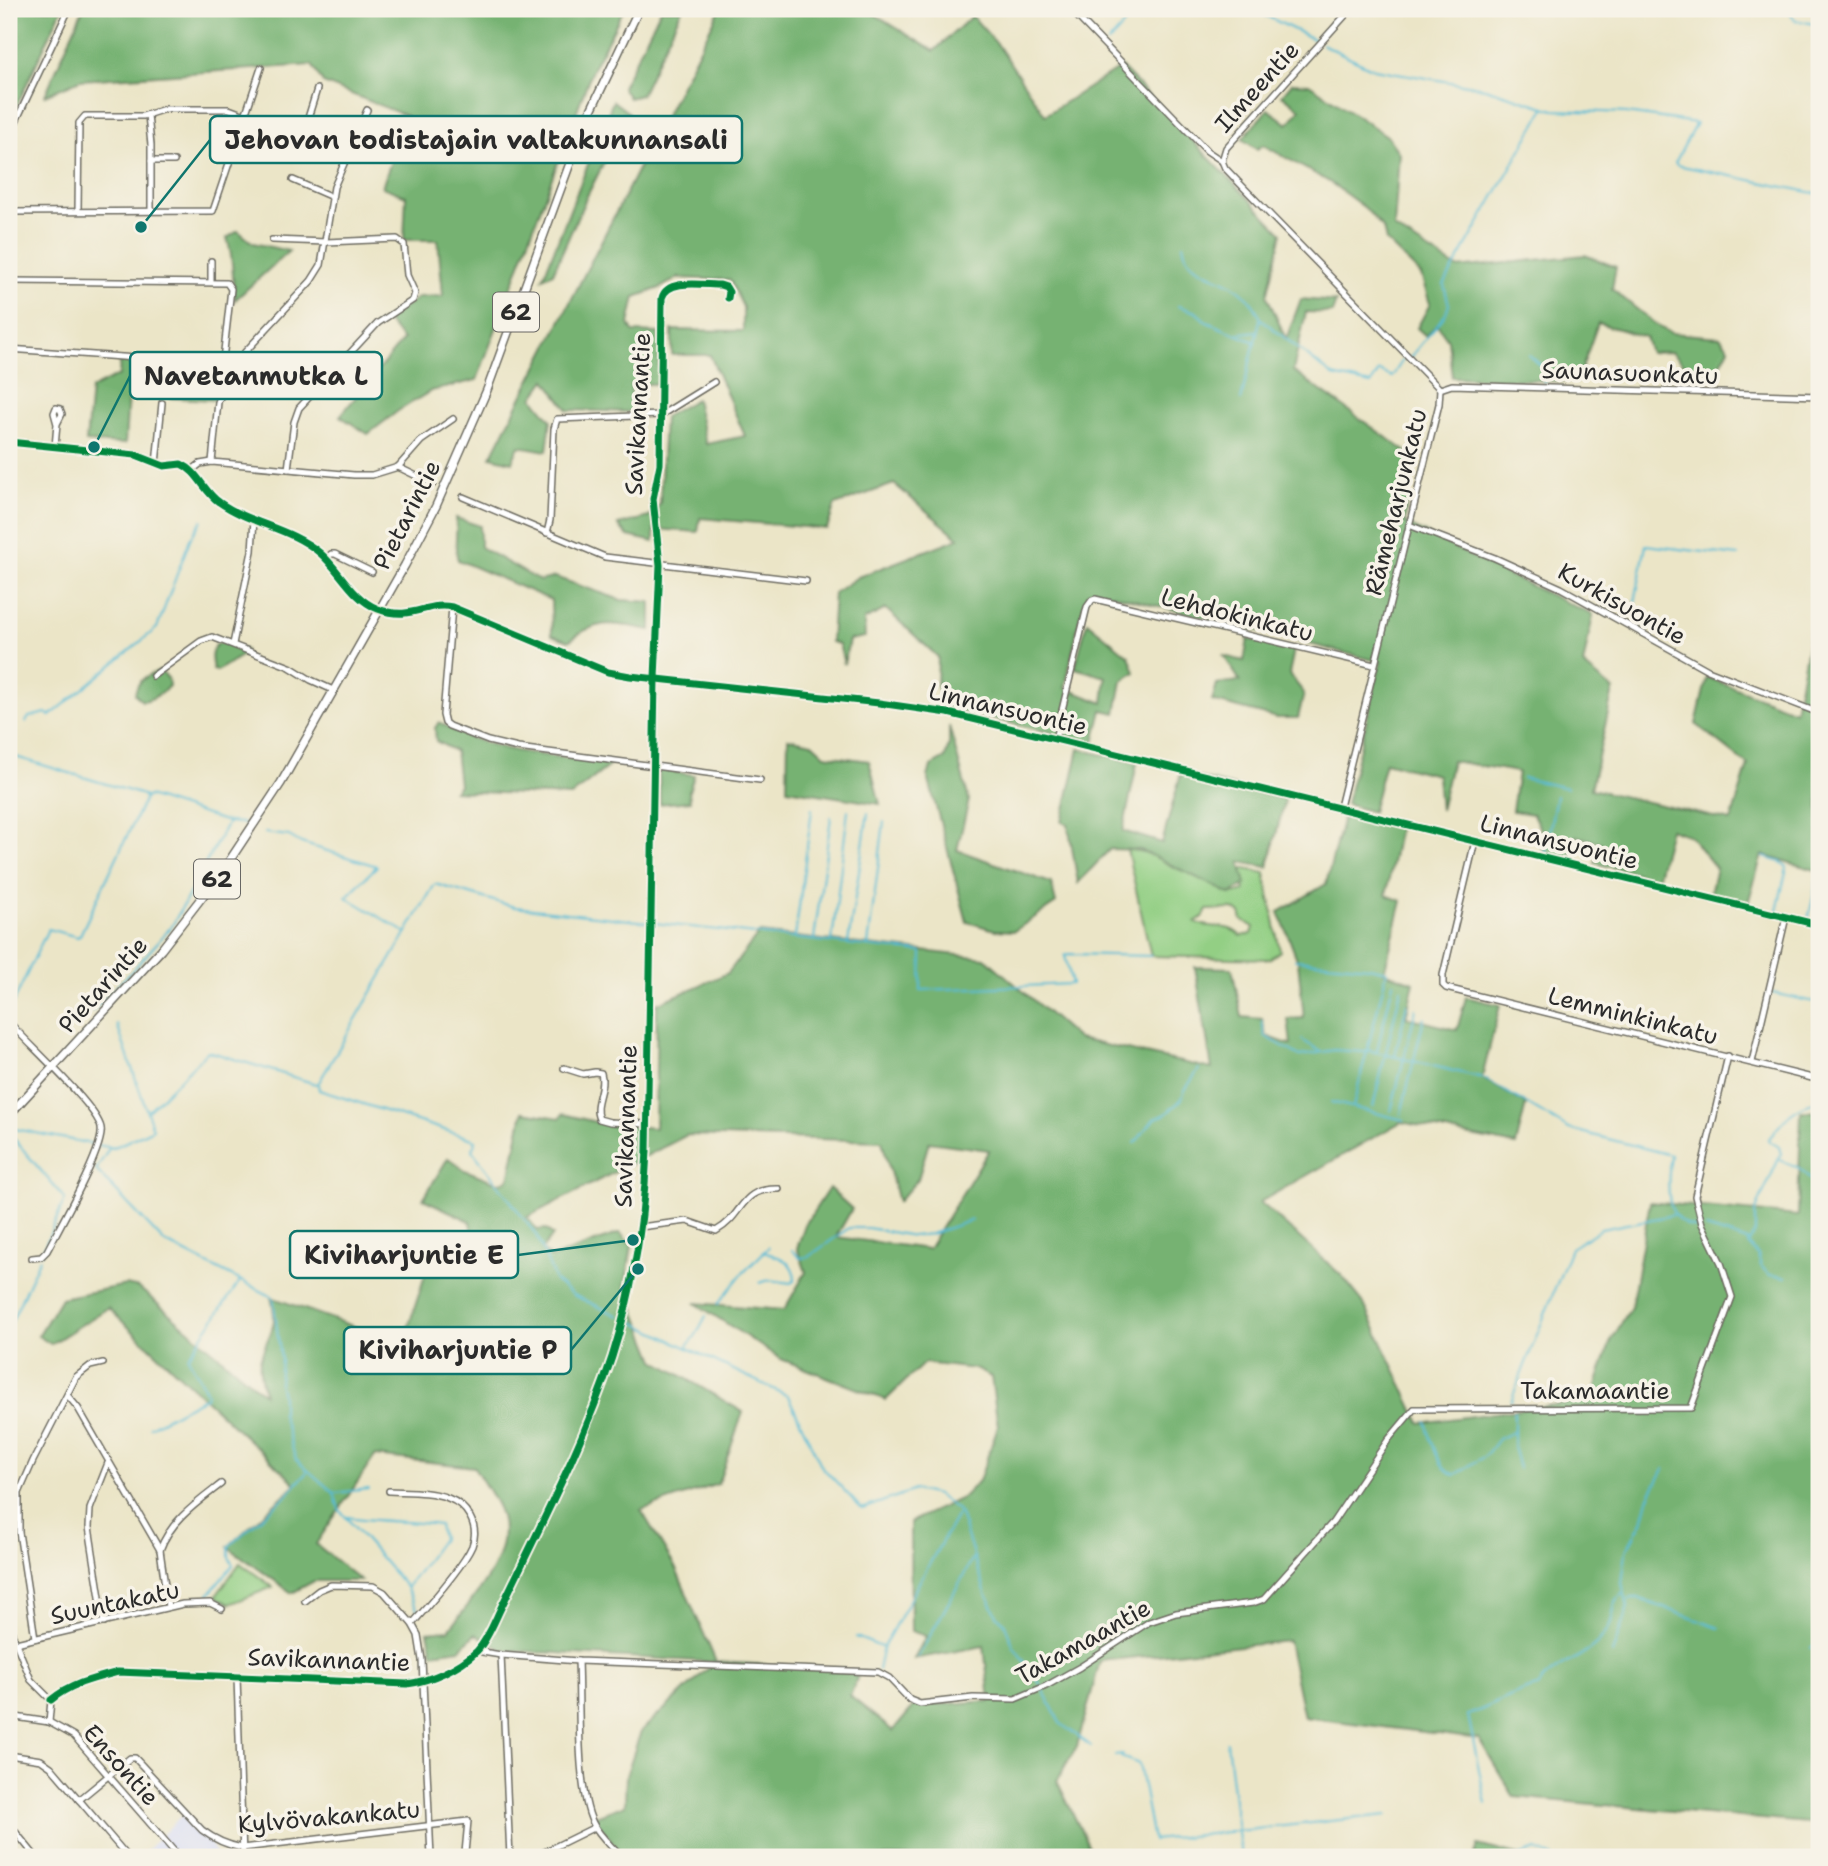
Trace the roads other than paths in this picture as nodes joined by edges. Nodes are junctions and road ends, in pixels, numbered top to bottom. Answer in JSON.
{"nodes":[{"id":1,"x":69,"y":9,"type":"edge"},
{"id":2,"x":639,"y":9,"type":"edge"},
{"id":3,"x":1070,"y":9,"type":"edge"},
{"id":4,"x":1351,"y":9,"type":"edge"},
{"id":5,"x":261,"y":68,"type":"dead end"},
{"id":6,"x":317,"y":89,"type":"dead end"},
{"id":7,"x":367,"y":110,"type":"dead end"},
{"id":8,"x":148,"y":115,"type":"junction"},
{"id":9,"x":245,"y":115,"type":"junction"},
{"id":10,"x":9,"y":136,"type":"edge"},
{"id":11,"x":353,"y":140,"type":"junction"},
{"id":12,"x":174,"y":160,"type":"dead end"},
{"id":13,"x":1223,"y":160,"type":"junction"},
{"id":14,"x":151,"y":162,"type":"junction"},
{"id":15,"x":293,"y":180,"type":"dead end"},
{"id":16,"x":332,"y":197,"type":"junction"},
{"id":17,"x":78,"y":211,"type":"junction"},
{"id":18,"x":151,"y":211,"type":"junction"},
{"id":19,"x":9,"y":212,"type":"edge"},
{"id":20,"x":272,"y":240,"type":"dead end"},
{"id":21,"x":326,"y":242,"type":"junction"},
{"id":22,"x":211,"y":261,"type":"dead end"},
{"id":23,"x":9,"y":281,"type":"edge"},
{"id":24,"x":211,"y":282,"type":"junction"},
{"id":25,"x":728,"y":298,"type":"dead end"},
{"id":26,"x":9,"y":349,"type":"edge"},
{"id":27,"x":221,"y":364,"type":"junction"},
{"id":28,"x":714,"y":382,"type":"dead end"},
{"id":29,"x":1440,"y":389,"type":"junction"},
{"id":30,"x":1819,"y":396,"type":"edge"},
{"id":31,"x":218,"y":402,"type":"junction"},
{"id":32,"x":162,"y":403,"type":"dead end"},
{"id":33,"x":661,"y":415,"type":"junction"},
{"id":34,"x":453,"y":419,"type":"dead end"},
{"id":35,"x":57,"y":424,"type":"dead end"},
{"id":36,"x":9,"y":442,"type":"edge"},
{"id":37,"x":55,"y":447,"type":"junction"},
{"id":38,"x":212,"y":462,"type":"junction"},
{"id":39,"x":156,"y":464,"type":"junction"},
{"id":40,"x":398,"y":467,"type":"junction"},
{"id":41,"x":288,"y":469,"type":"junction"},
{"id":42,"x":191,"y":471,"type":"junction"},
{"id":43,"x":433,"y":484,"type":"dead end"},
{"id":44,"x":463,"y":497,"type":"dead end"},
{"id":45,"x":254,"y":519,"type":"junction"},
{"id":46,"x":1409,"y":525,"type":"junction"},
{"id":47,"x":547,"y":533,"type":"junction"},
{"id":48,"x":326,"y":559,"type":"junction"},
{"id":49,"x":660,"y":565,"type":"junction"},
{"id":50,"x":372,"y":572,"type":"dead end"},
{"id":51,"x":806,"y":581,"type":"dead end"},
{"id":52,"x":452,"y":607,"type":"junction"},
{"id":53,"x":380,"y":609,"type":"junction"},
{"id":54,"x":233,"y":644,"type":"junction"},
{"id":55,"x":1374,"y":666,"type":"junction"},
{"id":56,"x":153,"y":676,"type":"dead end"},
{"id":57,"x":655,"y":678,"type":"junction"},
{"id":58,"x":333,"y":690,"type":"junction"},
{"id":59,"x":1819,"y":713,"type":"edge"},
{"id":60,"x":1055,"y":739,"type":"junction"},
{"id":61,"x":653,"y":765,"type":"junction"},
{"id":62,"x":760,"y":780,"type":"dead end"},
{"id":63,"x":1339,"y":807,"type":"junction"},
{"id":64,"x":1475,"y":841,"type":"junction"},
{"id":65,"x":1786,"y":917,"type":"junction"},
{"id":66,"x":1819,"y":925,"type":"edge"},
{"id":67,"x":9,"y":1022,"type":"edge"},
{"id":68,"x":1728,"y":1056,"type":"junction"},
{"id":69,"x":1752,"y":1062,"type":"junction"},
{"id":70,"x":53,"y":1068,"type":"junction"},
{"id":71,"x":564,"y":1068,"type":"dead end"},
{"id":72,"x":1818,"y":1078,"type":"edge"},
{"id":73,"x":9,"y":1115,"type":"edge"},
{"id":74,"x":648,"y":1124,"type":"junction"},
{"id":75,"x":779,"y":1189,"type":"dead end"},
{"id":76,"x":640,"y":1227,"type":"junction"},
{"id":77,"x":32,"y":1258,"type":"dead end"},
{"id":78,"x":103,"y":1363,"type":"dead end"},
{"id":79,"x":68,"y":1396,"type":"junction"},
{"id":80,"x":108,"y":1463,"type":"junction"},
{"id":81,"x":222,"y":1484,"type":"dead end"},
{"id":82,"x":389,"y":1490,"type":"dead end"},
{"id":83,"x":160,"y":1550,"type":"junction"},
{"id":84,"x":304,"y":1601,"type":"dead end"},
{"id":85,"x":168,"y":1607,"type":"junction"},
{"id":86,"x":222,"y":1609,"type":"dead end"},
{"id":87,"x":104,"y":1623,"type":"junction"},
{"id":88,"x":412,"y":1624,"type":"junction"},
{"id":89,"x":9,"y":1626,"type":"edge"},
{"id":90,"x":35,"y":1638,"type":"junction"},
{"id":91,"x":16,"y":1643,"type":"junction"},
{"id":92,"x":477,"y":1651,"type":"junction"},
{"id":93,"x":501,"y":1656,"type":"junction"},
{"id":94,"x":578,"y":1661,"type":"junction"},
{"id":95,"x":237,"y":1677,"type":"junction"},
{"id":96,"x":424,"y":1682,"type":"junction"},
{"id":97,"x":51,"y":1700,"type":"junction"},
{"id":98,"x":9,"y":1716,"type":"edge"},
{"id":99,"x":49,"y":1722,"type":"junction"},
{"id":100,"x":9,"y":1755,"type":"edge"},
{"id":101,"x":109,"y":1776,"type":"junction"},
{"id":102,"x":79,"y":1800,"type":"junction"},
{"id":103,"x":9,"y":1824,"type":"edge"},
{"id":104,"x":430,"y":1825,"type":"junction"},
{"id":105,"x":594,"y":1827,"type":"junction"},
{"id":106,"x":242,"y":1848,"type":"junction"},
{"id":107,"x":464,"y":1853,"type":"dead end"},
{"id":108,"x":36,"y":1857,"type":"edge"},
{"id":109,"x":128,"y":1857,"type":"edge"},
{"id":110,"x":179,"y":1857,"type":"edge"},
{"id":111,"x":243,"y":1857,"type":"edge"},
{"id":112,"x":431,"y":1857,"type":"edge"},
{"id":113,"x":510,"y":1857,"type":"edge"},
{"id":114,"x":534,"y":1857,"type":"edge"},
{"id":115,"x":621,"y":1857,"type":"edge"}],
"edges":[{"from":1,"to":10,"type":"street"},
{"from":2,"to":53,"type":"main road","name":"Pietarintie","number":"62"},
{"from":3,"to":13,"type":"street","name":"Rämeharjunkatu"},
{"from":4,"to":13,"type":"street","name":"Ilmeentie"},
{"from":5,"to":9,"type":"street"},
{"from":6,"to":11,"type":"street"},
{"from":7,"to":11,"type":"street"},
{"from":8,"to":9,"type":"street"},
{"from":8,"to":14,"type":"street"},
{"from":8,"to":17,"type":"street"},
{"from":9,"to":18,"type":"street"},
{"from":11,"to":16,"type":"street"},
{"from":12,"to":14,"type":"street"},
{"from":13,"to":29,"type":"street","name":"Rämeharjunkatu"},
{"from":14,"to":18,"type":"street"},
{"from":15,"to":16,"type":"street"},
{"from":16,"to":21,"type":"street"},
{"from":17,"to":18,"type":"street"},
{"from":17,"to":19,"type":"street"},
{"from":20,"to":21,"type":"street"},
{"from":21,"to":31,"type":"street"},
{"from":21,"to":41,"type":"street"},
{"from":22,"to":24,"type":"street"},
{"from":23,"to":24,"type":"street"},
{"from":24,"to":27,"type":"street"},
{"from":25,"to":33,"type":"street","name":"Savikannantie"},
{"from":26,"to":27,"type":"street"},
{"from":27,"to":31,"type":"street"},
{"from":28,"to":33,"type":"street"},
{"from":29,"to":30,"type":"street","name":"Saunasuonkatu"},
{"from":29,"to":46,"type":"street","name":"Rämeharjunkatu"},
{"from":31,"to":38,"type":"street"},
{"from":32,"to":39,"type":"street"},
{"from":33,"to":47,"type":"street"},
{"from":33,"to":49,"type":"street","name":"Savikannantie"},
{"from":34,"to":40,"type":"street"},
{"from":35,"to":37,"type":"street"},
{"from":36,"to":37,"type":"street"},
{"from":37,"to":39,"type":"street"},
{"from":38,"to":41,"type":"street"},
{"from":38,"to":42,"type":"street"},
{"from":39,"to":42,"type":"street"},
{"from":40,"to":41,"type":"street"},
{"from":40,"to":43,"type":"street"},
{"from":42,"to":45,"type":"street"},
{"from":44,"to":47,"type":"street"},
{"from":45,"to":48,"type":"street"},
{"from":45,"to":54,"type":"street"},
{"from":46,"to":55,"type":"street","name":"Rämeharjunkatu"},
{"from":46,"to":59,"type":"street","name":"Kurkisuontie"},
{"from":47,"to":49,"type":"street"},
{"from":48,"to":50,"type":"street"},
{"from":48,"to":53,"type":"street"},
{"from":49,"to":51,"type":"street"},
{"from":49,"to":57,"type":"street","name":"Savikannantie"},
{"from":52,"to":53,"type":"street","name":"Linnansuontie"},
{"from":52,"to":57,"type":"street","name":"Linnansuontie"},
{"from":52,"to":61,"type":"street"},
{"from":53,"to":58,"type":"main road","name":"Pietarintie","number":"62"},
{"from":54,"to":56,"type":"street"},
{"from":54,"to":58,"type":"street"},
{"from":55,"to":60,"type":"street","name":"Lehdokinkatu"},
{"from":55,"to":63,"type":"street","name":"Rämeharjunkatu"},
{"from":57,"to":60,"type":"street","name":"Linnansuontie"},
{"from":57,"to":61,"type":"street","name":"Savikannantie"},
{"from":58,"to":70,"type":"main road","name":"Pietarintie","number":"62"},
{"from":60,"to":63,"type":"street","name":"Linnansuontie"},
{"from":61,"to":62,"type":"street"},
{"from":61,"to":74,"type":"street","name":"Savikannantie"},
{"from":63,"to":64,"type":"street","name":"Linnansuontie"},
{"from":64,"to":65,"type":"street","name":"Linnansuontie"},
{"from":64,"to":68,"type":"street","name":"Lemminkinkatu"},
{"from":65,"to":66,"type":"street","name":"Linnansuontie"},
{"from":65,"to":69,"type":"street"},
{"from":67,"to":70,"type":"street"},
{"from":68,"to":69,"type":"street","name":"Lemminkinkatu"},
{"from":68,"to":94,"type":"street","name":"Takamaantie"},
{"from":69,"to":72,"type":"street","name":"Lemminkinkatu"},
{"from":70,"to":73,"type":"main road","name":"Pietarintie","number":"62"},
{"from":70,"to":77,"type":"street"},
{"from":71,"to":74,"type":"street"},
{"from":74,"to":76,"type":"street","name":"Savikannantie"},
{"from":75,"to":76,"type":"street"},
{"from":76,"to":92,"type":"street","name":"Savikannantie"},
{"from":78,"to":79,"type":"street"},
{"from":79,"to":80,"type":"street"},
{"from":79,"to":90,"type":"street"},
{"from":80,"to":83,"type":"street"},
{"from":80,"to":87,"type":"street"},
{"from":81,"to":83,"type":"street"},
{"from":82,"to":88,"type":"street"},
{"from":83,"to":85,"type":"street"},
{"from":84,"to":88,"type":"street"},
{"from":85,"to":86,"type":"street","name":"Suuntakatu"},
{"from":85,"to":87,"type":"street","name":"Suuntakatu"},
{"from":87,"to":90,"type":"street","name":"Suuntakatu"},
{"from":88,"to":96,"type":"street"},
{"from":89,"to":91,"type":"street"},
{"from":90,"to":91,"type":"street","name":"Suuntakatu"},
{"from":91,"to":97,"type":"street"},
{"from":92,"to":93,"type":"street","name":"Takamaantie"},
{"from":92,"to":96,"type":"street","name":"Savikannantie"},
{"from":93,"to":94,"type":"street","name":"Takamaantie"},
{"from":93,"to":113,"type":"street"},
{"from":94,"to":105,"type":"street"},
{"from":95,"to":96,"type":"street","name":"Savikannantie"},
{"from":95,"to":97,"type":"street","name":"Savikannantie"},
{"from":95,"to":106,"type":"street"},
{"from":96,"to":104,"type":"street"},
{"from":97,"to":99,"type":"street","name":"Ensontie"},
{"from":98,"to":99,"type":"street"},
{"from":99,"to":101,"type":"street","name":"Ensontie"},
{"from":100,"to":102,"type":"street"},
{"from":101,"to":102,"type":"street"},
{"from":101,"to":106,"type":"street","name":"Kylvövakankatu"},
{"from":101,"to":110,"type":"street","name":"Ensontie"},
{"from":102,"to":109,"type":"street"},
{"from":103,"to":108,"type":"street"},
{"from":104,"to":106,"type":"street","name":"Kylvövakankatu"},
{"from":104,"to":107,"type":"street","name":"Kylvövakankatu"},
{"from":104,"to":112,"type":"street"},
{"from":105,"to":114,"type":"street"},
{"from":105,"to":115,"type":"street"},
{"from":106,"to":111,"type":"street"}]}
